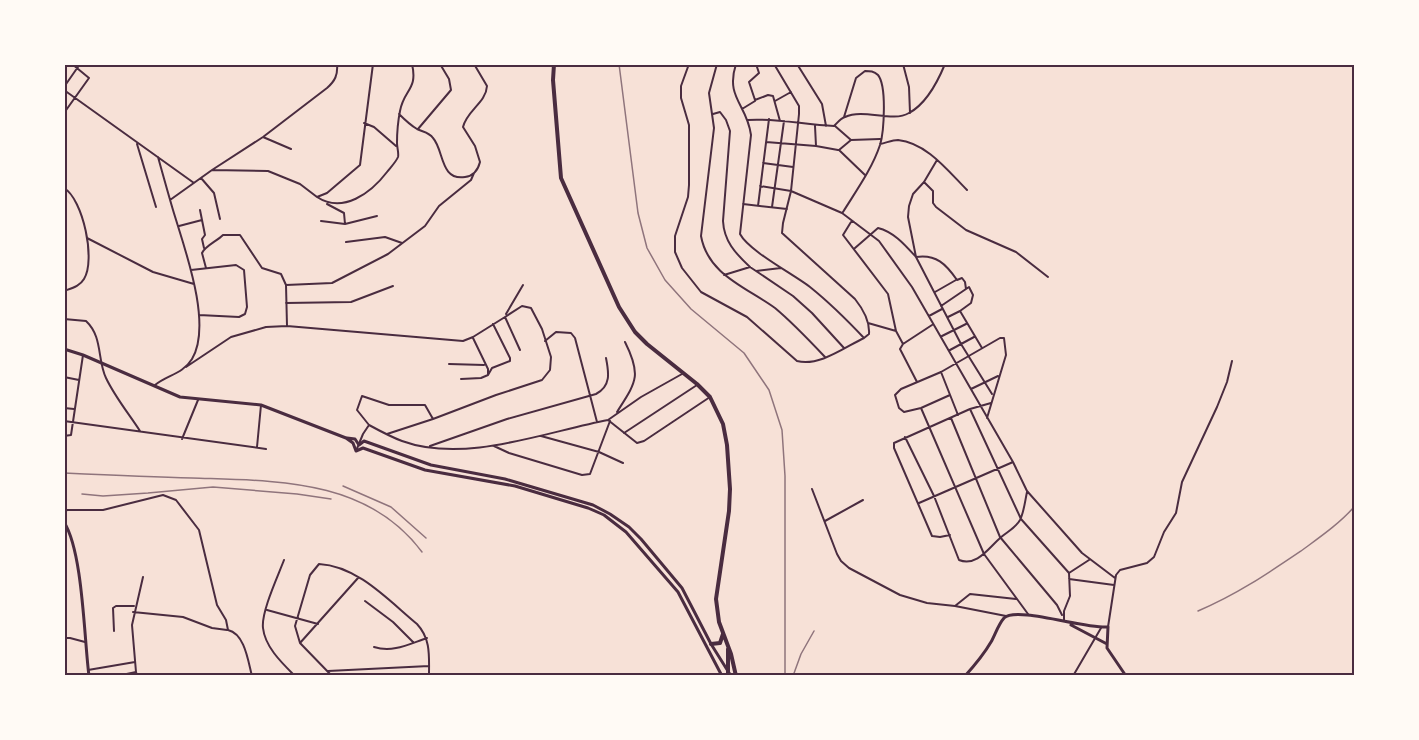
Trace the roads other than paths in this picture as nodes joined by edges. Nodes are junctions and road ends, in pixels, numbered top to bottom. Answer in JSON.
{"nodes":[{"id":1,"x":72,"y":64,"type":"edge"},
{"id":2,"x":80,"y":64,"type":"edge"},
{"id":3,"x":337,"y":64,"type":"edge"},
{"id":4,"x":373,"y":64,"type":"edge"},
{"id":5,"x":412,"y":64,"type":"edge"},
{"id":6,"x":440,"y":64,"type":"edge"},
{"id":7,"x":474,"y":64,"type":"edge"},
{"id":8,"x":554,"y":64,"type":"edge"},
{"id":9,"x":689,"y":64,"type":"edge"},
{"id":10,"x":717,"y":64,"type":"edge"},
{"id":11,"x":736,"y":64,"type":"edge"},
{"id":12,"x":756,"y":64,"type":"edge"},
{"id":13,"x":774,"y":64,"type":"edge"},
{"id":14,"x":797,"y":64,"type":"edge"},
{"id":15,"x":903,"y":64,"type":"edge"},
{"id":16,"x":945,"y":64,"type":"edge"},
{"id":17,"x":78,"y":69,"type":"junction"},
{"id":18,"x":64,"y":88,"type":"edge"},
{"id":19,"x":791,"y":92,"type":"junction"},
{"id":20,"x":76,"y":98,"type":"junction"},
{"id":21,"x":755,"y":100,"type":"junction"},
{"id":22,"x":775,"y":101,"type":"junction"},
{"id":23,"x":742,"y":109,"type":"junction"},
{"id":24,"x":64,"y":113,"type":"edge"},
{"id":25,"x":910,"y":113,"type":"junction"},
{"id":26,"x":399,"y":114,"type":"junction"},
{"id":27,"x":713,"y":114,"type":"junction"},
{"id":28,"x":883,"y":115,"type":"junction"},
{"id":29,"x":844,"y":117,"type":"junction"},
{"id":30,"x":769,"y":119,"type":"junction"},
{"id":31,"x":748,"y":120,"type":"junction"},
{"id":32,"x":782,"y":121,"type":"junction"},
{"id":33,"x":364,"y":123,"type":"junction"},
{"id":34,"x":800,"y":124,"type":"junction"},
{"id":35,"x":815,"y":126,"type":"junction"},
{"id":36,"x":826,"y":126,"type":"junction"},
{"id":37,"x":834,"y":126,"type":"junction"},
{"id":38,"x":418,"y":129,"type":"junction"},
{"id":39,"x":263,"y":137,"type":"junction"},
{"id":40,"x":881,"y":139,"type":"junction"},
{"id":41,"x":851,"y":140,"type":"junction"},
{"id":42,"x":766,"y":142,"type":"junction"},
{"id":43,"x":137,"y":144,"type":"junction"},
{"id":44,"x":781,"y":144,"type":"junction"},
{"id":45,"x":880,"y":144,"type":"junction"},
{"id":46,"x":797,"y":145,"type":"junction"},
{"id":47,"x":396,"y":146,"type":"junction"},
{"id":48,"x":816,"y":146,"type":"junction"},
{"id":49,"x":291,"y":148,"type":"dead end"},
{"id":50,"x":839,"y":150,"type":"junction"},
{"id":51,"x":158,"y":157,"type":"junction"},
{"id":52,"x":937,"y":160,"type":"junction"},
{"id":53,"x":763,"y":163,"type":"junction"},
{"id":54,"x":778,"y":165,"type":"junction"},
{"id":55,"x":793,"y":167,"type":"junction"},
{"id":56,"x":212,"y":170,"type":"junction"},
{"id":57,"x":474,"y":173,"type":"junction"},
{"id":58,"x":865,"y":175,"type":"junction"},
{"id":59,"x":201,"y":177,"type":"junction"},
{"id":60,"x":194,"y":183,"type":"junction"},
{"id":61,"x":924,"y":183,"type":"junction"},
{"id":62,"x":760,"y":186,"type":"junction"},
{"id":63,"x":64,"y":188,"type":"edge"},
{"id":64,"x":774,"y":188,"type":"junction"},
{"id":65,"x":967,"y":190,"type":"dead end"},
{"id":66,"x":791,"y":191,"type":"junction"},
{"id":67,"x":317,"y":197,"type":"junction"},
{"id":68,"x":170,"y":200,"type":"junction"},
{"id":69,"x":325,"y":203,"type":"junction"},
{"id":70,"x":742,"y":204,"type":"junction"},
{"id":71,"x":758,"y":206,"type":"junction"},
{"id":72,"x":156,"y":207,"type":"dead end"},
{"id":73,"x":772,"y":207,"type":"junction"},
{"id":74,"x":787,"y":209,"type":"junction"},
{"id":75,"x":200,"y":210,"type":"dead end"},
{"id":76,"x":842,"y":213,"type":"junction"},
{"id":77,"x":377,"y":216,"type":"dead end"},
{"id":78,"x":220,"y":219,"type":"dead end"},
{"id":79,"x":202,"y":220,"type":"junction"},
{"id":80,"x":321,"y":221,"type":"dead end"},
{"id":81,"x":854,"y":222,"type":"junction"},
{"id":82,"x":345,"y":224,"type":"junction"},
{"id":83,"x":178,"y":226,"type":"junction"},
{"id":84,"x":871,"y":235,"type":"junction"},
{"id":85,"x":87,"y":238,"type":"junction"},
{"id":86,"x":345,"y":242,"type":"dead end"},
{"id":87,"x":402,"y":243,"type":"junction"},
{"id":88,"x":204,"y":248,"type":"junction"},
{"id":89,"x":855,"y":248,"type":"junction"},
{"id":90,"x":915,"y":257,"type":"junction"},
{"id":91,"x":750,"y":267,"type":"junction"},
{"id":92,"x":782,"y":267,"type":"junction"},
{"id":93,"x":206,"y":268,"type":"junction"},
{"id":94,"x":191,"y":270,"type":"junction"},
{"id":95,"x":756,"y":272,"type":"junction"},
{"id":96,"x":724,"y":275,"type":"junction"},
{"id":97,"x":1048,"y":277,"type":"dead end"},
{"id":98,"x":957,"y":280,"type":"junction"},
{"id":99,"x":194,"y":284,"type":"junction"},
{"id":100,"x":286,"y":285,"type":"junction"},
{"id":101,"x":523,"y":285,"type":"dead end"},
{"id":102,"x":393,"y":286,"type":"dead end"},
{"id":103,"x":966,"y":289,"type":"junction"},
{"id":104,"x":64,"y":291,"type":"edge"},
{"id":105,"x":935,"y":292,"type":"junction"},
{"id":106,"x":286,"y":303,"type":"junction"},
{"id":107,"x":942,"y":307,"type":"junction"},
{"id":108,"x":960,"y":311,"type":"junction"},
{"id":109,"x":199,"y":315,"type":"junction"},
{"id":110,"x":505,"y":316,"type":"junction"},
{"id":111,"x":929,"y":316,"type":"junction"},
{"id":112,"x":948,"y":317,"type":"junction"},
{"id":113,"x":64,"y":319,"type":"edge"},
{"id":114,"x":868,"y":323,"type":"junction"},
{"id":115,"x":493,"y":324,"type":"junction"},
{"id":116,"x":933,"y":324,"type":"junction"},
{"id":117,"x":966,"y":324,"type":"junction"},
{"id":118,"x":287,"y":326,"type":"junction"},
{"id":119,"x":955,"y":330,"type":"junction"},
{"id":120,"x":896,"y":331,"type":"junction"},
{"id":121,"x":473,"y":337,"type":"junction"},
{"id":122,"x":941,"y":337,"type":"junction"},
{"id":123,"x":974,"y":337,"type":"junction"},
{"id":124,"x":864,"y":338,"type":"junction"},
{"id":125,"x":545,"y":341,"type":"junction"},
{"id":126,"x":625,"y":342,"type":"dead end"},
{"id":127,"x":903,"y":344,"type":"junction"},
{"id":128,"x":961,"y":344,"type":"junction"},
{"id":129,"x":844,"y":348,"type":"junction"},
{"id":130,"x":982,"y":348,"type":"junction"},
{"id":131,"x":64,"y":349,"type":"edge"},
{"id":132,"x":520,"y":350,"type":"dead end"},
{"id":133,"x":949,"y":350,"type":"junction"},
{"id":134,"x":83,"y":355,"type":"junction"},
{"id":135,"x":969,"y":356,"type":"junction"},
{"id":136,"x":825,"y":357,"type":"junction"},
{"id":137,"x":606,"y":358,"type":"dead end"},
{"id":138,"x":1232,"y":361,"type":"dead end"},
{"id":139,"x":103,"y":364,"type":"junction"},
{"id":140,"x":449,"y":364,"type":"dead end"},
{"id":141,"x":956,"y":364,"type":"junction"},
{"id":142,"x":484,"y":365,"type":"junction"},
{"id":143,"x":186,"y":367,"type":"junction"},
{"id":144,"x":941,"y":372,"type":"junction"},
{"id":145,"x":684,"y":374,"type":"junction"},
{"id":146,"x":488,"y":375,"type":"junction"},
{"id":147,"x":999,"y":376,"type":"junction"},
{"id":148,"x":64,"y":377,"type":"edge"},
{"id":149,"x":461,"y":378,"type":"dead end"},
{"id":150,"x":80,"y":380,"type":"junction"},
{"id":151,"x":917,"y":382,"type":"junction"},
{"id":152,"x":984,"y":382,"type":"junction"},
{"id":153,"x":697,"y":384,"type":"junction"},
{"id":154,"x":154,"y":386,"type":"junction"},
{"id":155,"x":971,"y":389,"type":"junction"},
{"id":156,"x":951,"y":395,"type":"junction"},
{"id":157,"x":993,"y":395,"type":"junction"},
{"id":158,"x":591,"y":396,"type":"junction"},
{"id":159,"x":710,"y":397,"type":"junction"},
{"id":160,"x":198,"y":400,"type":"junction"},
{"id":161,"x":991,"y":402,"type":"junction"},
{"id":162,"x":261,"y":405,"type":"junction"},
{"id":163,"x":980,"y":406,"type":"junction"},
{"id":164,"x":64,"y":408,"type":"edge"},
{"id":165,"x":921,"y":408,"type":"junction"},
{"id":166,"x":74,"y":409,"type":"junction"},
{"id":167,"x":970,"y":409,"type":"junction"},
{"id":168,"x":616,"y":415,"type":"junction"},
{"id":169,"x":958,"y":415,"type":"junction"},
{"id":170,"x":951,"y":418,"type":"junction"},
{"id":171,"x":987,"y":418,"type":"junction"},
{"id":172,"x":433,"y":419,"type":"junction"},
{"id":173,"x":64,"y":421,"type":"edge"},
{"id":174,"x":609,"y":421,"type":"junction"},
{"id":175,"x":72,"y":422,"type":"junction"},
{"id":176,"x":597,"y":422,"type":"junction"},
{"id":177,"x":369,"y":425,"type":"junction"},
{"id":178,"x":930,"y":428,"type":"junction"},
{"id":179,"x":140,"y":431,"type":"junction"},
{"id":180,"x":624,"y":433,"type":"junction"},
{"id":181,"x":387,"y":434,"type":"junction"},
{"id":182,"x":538,"y":435,"type":"junction"},
{"id":183,"x":64,"y":436,"type":"edge"},
{"id":184,"x":905,"y":437,"type":"junction"},
{"id":185,"x":346,"y":438,"type":"junction"},
{"id":186,"x":182,"y":439,"type":"junction"},
{"id":187,"x":359,"y":445,"type":"junction"},
{"id":188,"x":494,"y":446,"type":"junction"},
{"id":189,"x":256,"y":447,"type":"junction"},
{"id":190,"x":429,"y":447,"type":"junction"},
{"id":191,"x":266,"y":449,"type":"dead end"},
{"id":192,"x":356,"y":452,"type":"junction"},
{"id":193,"x":599,"y":452,"type":"junction"},
{"id":194,"x":1013,"y":462,"type":"junction"},
{"id":195,"x":623,"y":463,"type":"dead end"},
{"id":196,"x":997,"y":468,"type":"junction"},
{"id":197,"x":975,"y":478,"type":"junction"},
{"id":198,"x":956,"y":486,"type":"junction"},
{"id":199,"x":812,"y":489,"type":"dead end"},
{"id":200,"x":1027,"y":491,"type":"junction"},
{"id":201,"x":934,"y":496,"type":"junction"},
{"id":202,"x":863,"y":500,"type":"dead end"},
{"id":203,"x":919,"y":503,"type":"junction"},
{"id":204,"x":64,"y":513,"type":"edge"},
{"id":205,"x":1021,"y":519,"type":"junction"},
{"id":206,"x":825,"y":521,"type":"junction"},
{"id":207,"x":64,"y":522,"type":"edge"},
{"id":208,"x":951,"y":535,"type":"junction"},
{"id":209,"x":1000,"y":537,"type":"junction"},
{"id":210,"x":984,"y":554,"type":"junction"},
{"id":211,"x":1090,"y":559,"type":"junction"},
{"id":212,"x":284,"y":560,"type":"dead end"},
{"id":213,"x":1069,"y":573,"type":"junction"},
{"id":214,"x":143,"y":577,"type":"dead end"},
{"id":215,"x":359,"y":577,"type":"junction"},
{"id":216,"x":1069,"y":578,"type":"junction"},
{"id":217,"x":1115,"y":578,"type":"junction"},
{"id":218,"x":1114,"y":585,"type":"junction"},
{"id":219,"x":1016,"y":599,"type":"junction"},
{"id":220,"x":365,"y":601,"type":"dead end"},
{"id":221,"x":135,"y":606,"type":"junction"},
{"id":222,"x":955,"y":606,"type":"junction"},
{"id":223,"x":267,"y":610,"type":"junction"},
{"id":224,"x":133,"y":612,"type":"junction"},
{"id":225,"x":1028,"y":614,"type":"junction"},
{"id":226,"x":1006,"y":616,"type":"junction"},
{"id":227,"x":296,"y":619,"type":"junction"},
{"id":228,"x":1066,"y":622,"type":"junction"},
{"id":229,"x":318,"y":624,"type":"junction"},
{"id":230,"x":1108,"y":627,"type":"junction"},
{"id":231,"x":1101,"y":628,"type":"junction"},
{"id":232,"x":228,"y":630,"type":"junction"},
{"id":233,"x":114,"y":632,"type":"dead end"},
{"id":234,"x":724,"y":633,"type":"junction"},
{"id":235,"x":64,"y":638,"type":"edge"},
{"id":236,"x":427,"y":638,"type":"junction"},
{"id":237,"x":1096,"y":638,"type":"junction"},
{"id":238,"x":85,"y":642,"type":"junction"},
{"id":239,"x":413,"y":642,"type":"junction"},
{"id":240,"x":300,"y":644,"type":"junction"},
{"id":241,"x":711,"y":644,"type":"junction"},
{"id":242,"x":1107,"y":644,"type":"junction"},
{"id":243,"x":728,"y":645,"type":"junction"},
{"id":244,"x":374,"y":647,"type":"dead end"},
{"id":245,"x":135,"y":662,"type":"junction"},
{"id":246,"x":429,"y":666,"type":"junction"},
{"id":247,"x":88,"y":670,"type":"junction"},
{"id":248,"x":328,"y":671,"type":"junction"},
{"id":249,"x":136,"y":674,"type":"edge"},
{"id":250,"x":729,"y":674,"type":"edge"},
{"id":251,"x":89,"y":675,"type":"edge"},
{"id":252,"x":117,"y":675,"type":"edge"},
{"id":253,"x":252,"y":675,"type":"edge"},
{"id":254,"x":295,"y":675,"type":"edge"},
{"id":255,"x":332,"y":675,"type":"edge"},
{"id":256,"x":429,"y":675,"type":"edge"},
{"id":257,"x":722,"y":675,"type":"edge"},
{"id":258,"x":736,"y":675,"type":"edge"},
{"id":259,"x":965,"y":675,"type":"edge"},
{"id":260,"x":1073,"y":675,"type":"edge"},
{"id":261,"x":1126,"y":675,"type":"edge"}],
"edges":[{"from":1,"to":17,"type":"street"},
{"from":2,"to":17,"type":"street"},
{"from":3,"to":39,"type":"street"},
{"from":4,"to":33,"type":"street"},
{"from":5,"to":26,"type":"street"},
{"from":6,"to":38,"type":"street"},
{"from":7,"to":57,"type":"street"},
{"from":8,"to":145,"type":"main road"},
{"from":9,"to":136,"type":"street"},
{"from":10,"to":27,"type":"street"},
{"from":11,"to":23,"type":"street"},
{"from":12,"to":21,"type":"street"},
{"from":13,"to":19,"type":"street"},
{"from":14,"to":36,"type":"street"},
{"from":15,"to":25,"type":"street"},
{"from":16,"to":25,"type":"street"},
{"from":17,"to":18,"type":"street"},
{"from":17,"to":20,"type":"street"},
{"from":18,"to":20,"type":"street"},
{"from":19,"to":22,"type":"street"},
{"from":19,"to":34,"type":"street"},
{"from":20,"to":24,"type":"street"},
{"from":20,"to":43,"type":"street"},
{"from":21,"to":22,"type":"street"},
{"from":21,"to":23,"type":"street"},
{"from":22,"to":32,"type":"street"},
{"from":23,"to":31,"type":"street"},
{"from":25,"to":28,"type":"street"},
{"from":26,"to":38,"type":"street"},
{"from":26,"to":47,"type":"street"},
{"from":27,"to":91,"type":"street"},
{"from":27,"to":96,"type":"street"},
{"from":28,"to":29,"type":"street"},
{"from":28,"to":29,"type":"street"},
{"from":28,"to":40,"type":"street"},
{"from":29,"to":37,"type":"street"},
{"from":30,"to":31,"type":"street"},
{"from":30,"to":32,"type":"street"},
{"from":30,"to":42,"type":"street"},
{"from":31,"to":70,"type":"street"},
{"from":32,"to":34,"type":"street"},
{"from":32,"to":44,"type":"street"},
{"from":33,"to":47,"type":"street"},
{"from":33,"to":67,"type":"street"},
{"from":34,"to":35,"type":"street"},
{"from":34,"to":46,"type":"street"},
{"from":35,"to":36,"type":"street"},
{"from":35,"to":48,"type":"street"},
{"from":36,"to":37,"type":"street"},
{"from":37,"to":41,"type":"street"},
{"from":38,"to":57,"type":"street"},
{"from":39,"to":49,"type":"street"},
{"from":39,"to":56,"type":"street"},
{"from":40,"to":41,"type":"street"},
{"from":40,"to":45,"type":"street"},
{"from":41,"to":50,"type":"street"},
{"from":42,"to":44,"type":"street"},
{"from":42,"to":53,"type":"street"},
{"from":43,"to":51,"type":"street"},
{"from":43,"to":72,"type":"street"},
{"from":44,"to":46,"type":"street"},
{"from":44,"to":54,"type":"street"},
{"from":45,"to":52,"type":"street"},
{"from":45,"to":58,"type":"street"},
{"from":46,"to":48,"type":"street"},
{"from":46,"to":55,"type":"street"},
{"from":47,"to":69,"type":"street"},
{"from":48,"to":50,"type":"street"},
{"from":50,"to":58,"type":"street"},
{"from":51,"to":60,"type":"street"},
{"from":51,"to":68,"type":"street"},
{"from":52,"to":61,"type":"street"},
{"from":52,"to":65,"type":"street"},
{"from":53,"to":54,"type":"street"},
{"from":53,"to":62,"type":"street"},
{"from":54,"to":55,"type":"street"},
{"from":54,"to":64,"type":"street"},
{"from":55,"to":66,"type":"street"},
{"from":56,"to":59,"type":"street"},
{"from":56,"to":67,"type":"street"},
{"from":57,"to":87,"type":"street"},
{"from":58,"to":76,"type":"street"},
{"from":59,"to":60,"type":"street"},
{"from":59,"to":78,"type":"street"},
{"from":60,"to":68,"type":"street"},
{"from":61,"to":90,"type":"street"},
{"from":61,"to":97,"type":"street"},
{"from":62,"to":64,"type":"street"},
{"from":62,"to":71,"type":"street"},
{"from":63,"to":85,"type":"street"},
{"from":64,"to":66,"type":"street"},
{"from":64,"to":73,"type":"street"},
{"from":66,"to":74,"type":"street"},
{"from":66,"to":76,"type":"street"},
{"from":67,"to":69,"type":"street"},
{"from":68,"to":83,"type":"street"},
{"from":69,"to":82,"type":"street"},
{"from":70,"to":71,"type":"street"},
{"from":70,"to":92,"type":"street"},
{"from":71,"to":73,"type":"street"},
{"from":73,"to":74,"type":"street"},
{"from":74,"to":114,"type":"street"},
{"from":75,"to":79,"type":"street"},
{"from":76,"to":81,"type":"street"},
{"from":77,"to":82,"type":"street"},
{"from":79,"to":83,"type":"street"},
{"from":79,"to":88,"type":"street"},
{"from":80,"to":82,"type":"street"},
{"from":81,"to":84,"type":"street"},
{"from":81,"to":89,"type":"street"},
{"from":83,"to":94,"type":"street"},
{"from":84,"to":89,"type":"street"},
{"from":84,"to":90,"type":"street"},
{"from":84,"to":111,"type":"street"},
{"from":85,"to":99,"type":"street"},
{"from":85,"to":104,"type":"street"},
{"from":86,"to":87,"type":"street"},
{"from":87,"to":100,"type":"street"},
{"from":88,"to":93,"type":"street"},
{"from":88,"to":100,"type":"street"},
{"from":89,"to":120,"type":"street"},
{"from":90,"to":98,"type":"street"},
{"from":90,"to":105,"type":"street"},
{"from":91,"to":95,"type":"street"},
{"from":91,"to":96,"type":"street"},
{"from":92,"to":95,"type":"street"},
{"from":92,"to":124,"type":"street"},
{"from":93,"to":94,"type":"street"},
{"from":93,"to":109,"type":"street"},
{"from":94,"to":99,"type":"street"},
{"from":95,"to":129,"type":"street"},
{"from":96,"to":136,"type":"street"},
{"from":98,"to":103,"type":"street"},
{"from":98,"to":105,"type":"street"},
{"from":99,"to":109,"type":"street"},
{"from":100,"to":106,"type":"street"},
{"from":101,"to":110,"type":"street"},
{"from":102,"to":106,"type":"street"},
{"from":103,"to":107,"type":"street"},
{"from":103,"to":108,"type":"street"},
{"from":105,"to":107,"type":"street"},
{"from":106,"to":118,"type":"street"},
{"from":107,"to":111,"type":"street"},
{"from":107,"to":112,"type":"street"},
{"from":108,"to":112,"type":"street"},
{"from":108,"to":117,"type":"street"},
{"from":109,"to":143,"type":"street"},
{"from":110,"to":115,"type":"street"},
{"from":110,"to":125,"type":"street"},
{"from":110,"to":132,"type":"street"},
{"from":111,"to":116,"type":"street"},
{"from":112,"to":119,"type":"street"},
{"from":113,"to":139,"type":"street"},
{"from":114,"to":120,"type":"street"},
{"from":114,"to":124,"type":"street"},
{"from":115,"to":121,"type":"street"},
{"from":115,"to":146,"type":"street"},
{"from":116,"to":122,"type":"street"},
{"from":116,"to":127,"type":"street"},
{"from":117,"to":119,"type":"street"},
{"from":117,"to":123,"type":"street"},
{"from":118,"to":121,"type":"street"},
{"from":118,"to":143,"type":"street"},
{"from":119,"to":122,"type":"street"},
{"from":119,"to":128,"type":"street"},
{"from":120,"to":127,"type":"street"},
{"from":121,"to":142,"type":"street"},
{"from":122,"to":133,"type":"street"},
{"from":123,"to":128,"type":"street"},
{"from":123,"to":130,"type":"street"},
{"from":124,"to":129,"type":"street"},
{"from":125,"to":158,"type":"street"},
{"from":125,"to":172,"type":"street"},
{"from":126,"to":168,"type":"street"},
{"from":127,"to":151,"type":"street"},
{"from":128,"to":133,"type":"street"},
{"from":128,"to":135,"type":"street"},
{"from":129,"to":136,"type":"street"},
{"from":130,"to":135,"type":"street"},
{"from":130,"to":147,"type":"street"},
{"from":131,"to":134,"type":"street"},
{"from":133,"to":141,"type":"street"},
{"from":134,"to":139,"type":"street"},
{"from":134,"to":150,"type":"street"},
{"from":135,"to":141,"type":"street"},
{"from":135,"to":152,"type":"street"},
{"from":137,"to":158,"type":"street"},
{"from":138,"to":217,"type":"street"},
{"from":139,"to":154,"type":"street"},
{"from":139,"to":179,"type":"street"},
{"from":140,"to":142,"type":"street"},
{"from":141,"to":144,"type":"street"},
{"from":141,"to":155,"type":"street"},
{"from":142,"to":146,"type":"street"},
{"from":143,"to":154,"type":"street"},
{"from":144,"to":151,"type":"street"},
{"from":144,"to":156,"type":"street"},
{"from":145,"to":153,"type":"main road"},
{"from":145,"to":168,"type":"street"},
{"from":146,"to":149,"type":"street"},
{"from":147,"to":152,"type":"street"},
{"from":147,"to":157,"type":"street"},
{"from":148,"to":150,"type":"street"},
{"from":150,"to":166,"type":"street"},
{"from":151,"to":165,"type":"street"},
{"from":152,"to":155,"type":"street"},
{"from":152,"to":157,"type":"street"},
{"from":153,"to":159,"type":"main road"},
{"from":153,"to":180,"type":"street"},
{"from":154,"to":160,"type":"street"},
{"from":155,"to":163,"type":"street"},
{"from":156,"to":165,"type":"street"},
{"from":156,"to":169,"type":"street"},
{"from":157,"to":161,"type":"street"},
{"from":158,"to":176,"type":"street"},
{"from":158,"to":190,"type":"street"},
{"from":159,"to":180,"type":"street"},
{"from":159,"to":234,"type":"main road"},
{"from":160,"to":162,"type":"street"},
{"from":160,"to":186,"type":"street"},
{"from":161,"to":163,"type":"street"},
{"from":161,"to":171,"type":"street"},
{"from":162,"to":185,"type":"street"},
{"from":162,"to":189,"type":"street"},
{"from":163,"to":167,"type":"street"},
{"from":163,"to":171,"type":"street"},
{"from":164,"to":166,"type":"street"},
{"from":165,"to":178,"type":"street"},
{"from":166,"to":175,"type":"street"},
{"from":167,"to":169,"type":"street"},
{"from":167,"to":196,"type":"street"},
{"from":168,"to":174,"type":"street"},
{"from":169,"to":170,"type":"street"},
{"from":170,"to":178,"type":"street"},
{"from":170,"to":197,"type":"street"},
{"from":171,"to":194,"type":"street"},
{"from":172,"to":177,"type":"street"},
{"from":172,"to":181,"type":"street"},
{"from":173,"to":175,"type":"street"},
{"from":174,"to":176,"type":"street"},
{"from":174,"to":180,"type":"street"},
{"from":174,"to":193,"type":"street"},
{"from":175,"to":179,"type":"street"},
{"from":175,"to":183,"type":"street"},
{"from":176,"to":182,"type":"street"},
{"from":177,"to":181,"type":"street"},
{"from":177,"to":187,"type":"street"},
{"from":178,"to":184,"type":"street"},
{"from":178,"to":198,"type":"street"},
{"from":179,"to":186,"type":"street"},
{"from":181,"to":190,"type":"street"},
{"from":182,"to":188,"type":"street"},
{"from":182,"to":193,"type":"street"},
{"from":184,"to":201,"type":"street"},
{"from":184,"to":203,"type":"street"},
{"from":185,"to":187,"type":"street"},
{"from":185,"to":192,"type":"street"},
{"from":186,"to":189,"type":"street"},
{"from":187,"to":192,"type":"street"},
{"from":187,"to":241,"type":"street"},
{"from":188,"to":190,"type":"street"},
{"from":188,"to":193,"type":"street"},
{"from":189,"to":191,"type":"street"},
{"from":192,"to":257,"type":"street"},
{"from":193,"to":195,"type":"street"},
{"from":194,"to":196,"type":"street"},
{"from":194,"to":200,"type":"street"},
{"from":196,"to":197,"type":"street"},
{"from":196,"to":205,"type":"street"},
{"from":197,"to":198,"type":"street"},
{"from":197,"to":209,"type":"street"},
{"from":198,"to":201,"type":"street"},
{"from":198,"to":210,"type":"street"},
{"from":199,"to":206,"type":"street"},
{"from":200,"to":205,"type":"street"},
{"from":200,"to":211,"type":"street"},
{"from":201,"to":203,"type":"street"},
{"from":201,"to":208,"type":"street"},
{"from":202,"to":206,"type":"street"},
{"from":203,"to":208,"type":"street"},
{"from":204,"to":232,"type":"street"},
{"from":205,"to":209,"type":"street"},
{"from":205,"to":213,"type":"street"},
{"from":206,"to":222,"type":"street"},
{"from":207,"to":238,"type":"street"},
{"from":208,"to":210,"type":"street"},
{"from":209,"to":210,"type":"street"},
{"from":209,"to":228,"type":"street"},
{"from":210,"to":219,"type":"street"},
{"from":211,"to":213,"type":"street"},
{"from":211,"to":217,"type":"street"},
{"from":212,"to":223,"type":"street"},
{"from":213,"to":216,"type":"street"},
{"from":214,"to":221,"type":"street"},
{"from":215,"to":227,"type":"street"},
{"from":215,"to":229,"type":"street"},
{"from":215,"to":236,"type":"street"},
{"from":216,"to":218,"type":"street"},
{"from":216,"to":228,"type":"street"},
{"from":217,"to":218,"type":"street"},
{"from":218,"to":230,"type":"street"},
{"from":219,"to":222,"type":"street"},
{"from":219,"to":225,"type":"street"},
{"from":220,"to":239,"type":"street"},
{"from":221,"to":224,"type":"street"},
{"from":221,"to":233,"type":"street"},
{"from":222,"to":226,"type":"street"},
{"from":223,"to":227,"type":"street"},
{"from":223,"to":254,"type":"street"},
{"from":224,"to":232,"type":"street"},
{"from":224,"to":245,"type":"street"},
{"from":225,"to":226,"type":"street"},
{"from":225,"to":228,"type":"street"},
{"from":226,"to":259,"type":"street"},
{"from":227,"to":229,"type":"street"},
{"from":227,"to":240,"type":"street"},
{"from":228,"to":231,"type":"street"},
{"from":228,"to":237,"type":"street"},
{"from":229,"to":240,"type":"street"},
{"from":230,"to":231,"type":"street"},
{"from":230,"to":242,"type":"street"},
{"from":231,"to":237,"type":"street"},
{"from":232,"to":253,"type":"street"},
{"from":234,"to":241,"type":"main road"},
{"from":234,"to":243,"type":"main road"},
{"from":235,"to":238,"type":"street"},
{"from":236,"to":239,"type":"street"},
{"from":236,"to":246,"type":"street"},
{"from":237,"to":242,"type":"street"},
{"from":237,"to":260,"type":"street"},
{"from":238,"to":247,"type":"street"},
{"from":239,"to":244,"type":"street"},
{"from":240,"to":248,"type":"street"},
{"from":241,"to":250,"type":"street"},
{"from":242,"to":261,"type":"street"},
{"from":243,"to":250,"type":"main road"},
{"from":243,"to":258,"type":"main road"},
{"from":245,"to":247,"type":"street"},
{"from":245,"to":249,"type":"street"},
{"from":246,"to":248,"type":"street"},
{"from":246,"to":256,"type":"street"},
{"from":247,"to":251,"type":"street"},
{"from":248,"to":255,"type":"street"},
{"from":249,"to":252,"type":"street"}]}
